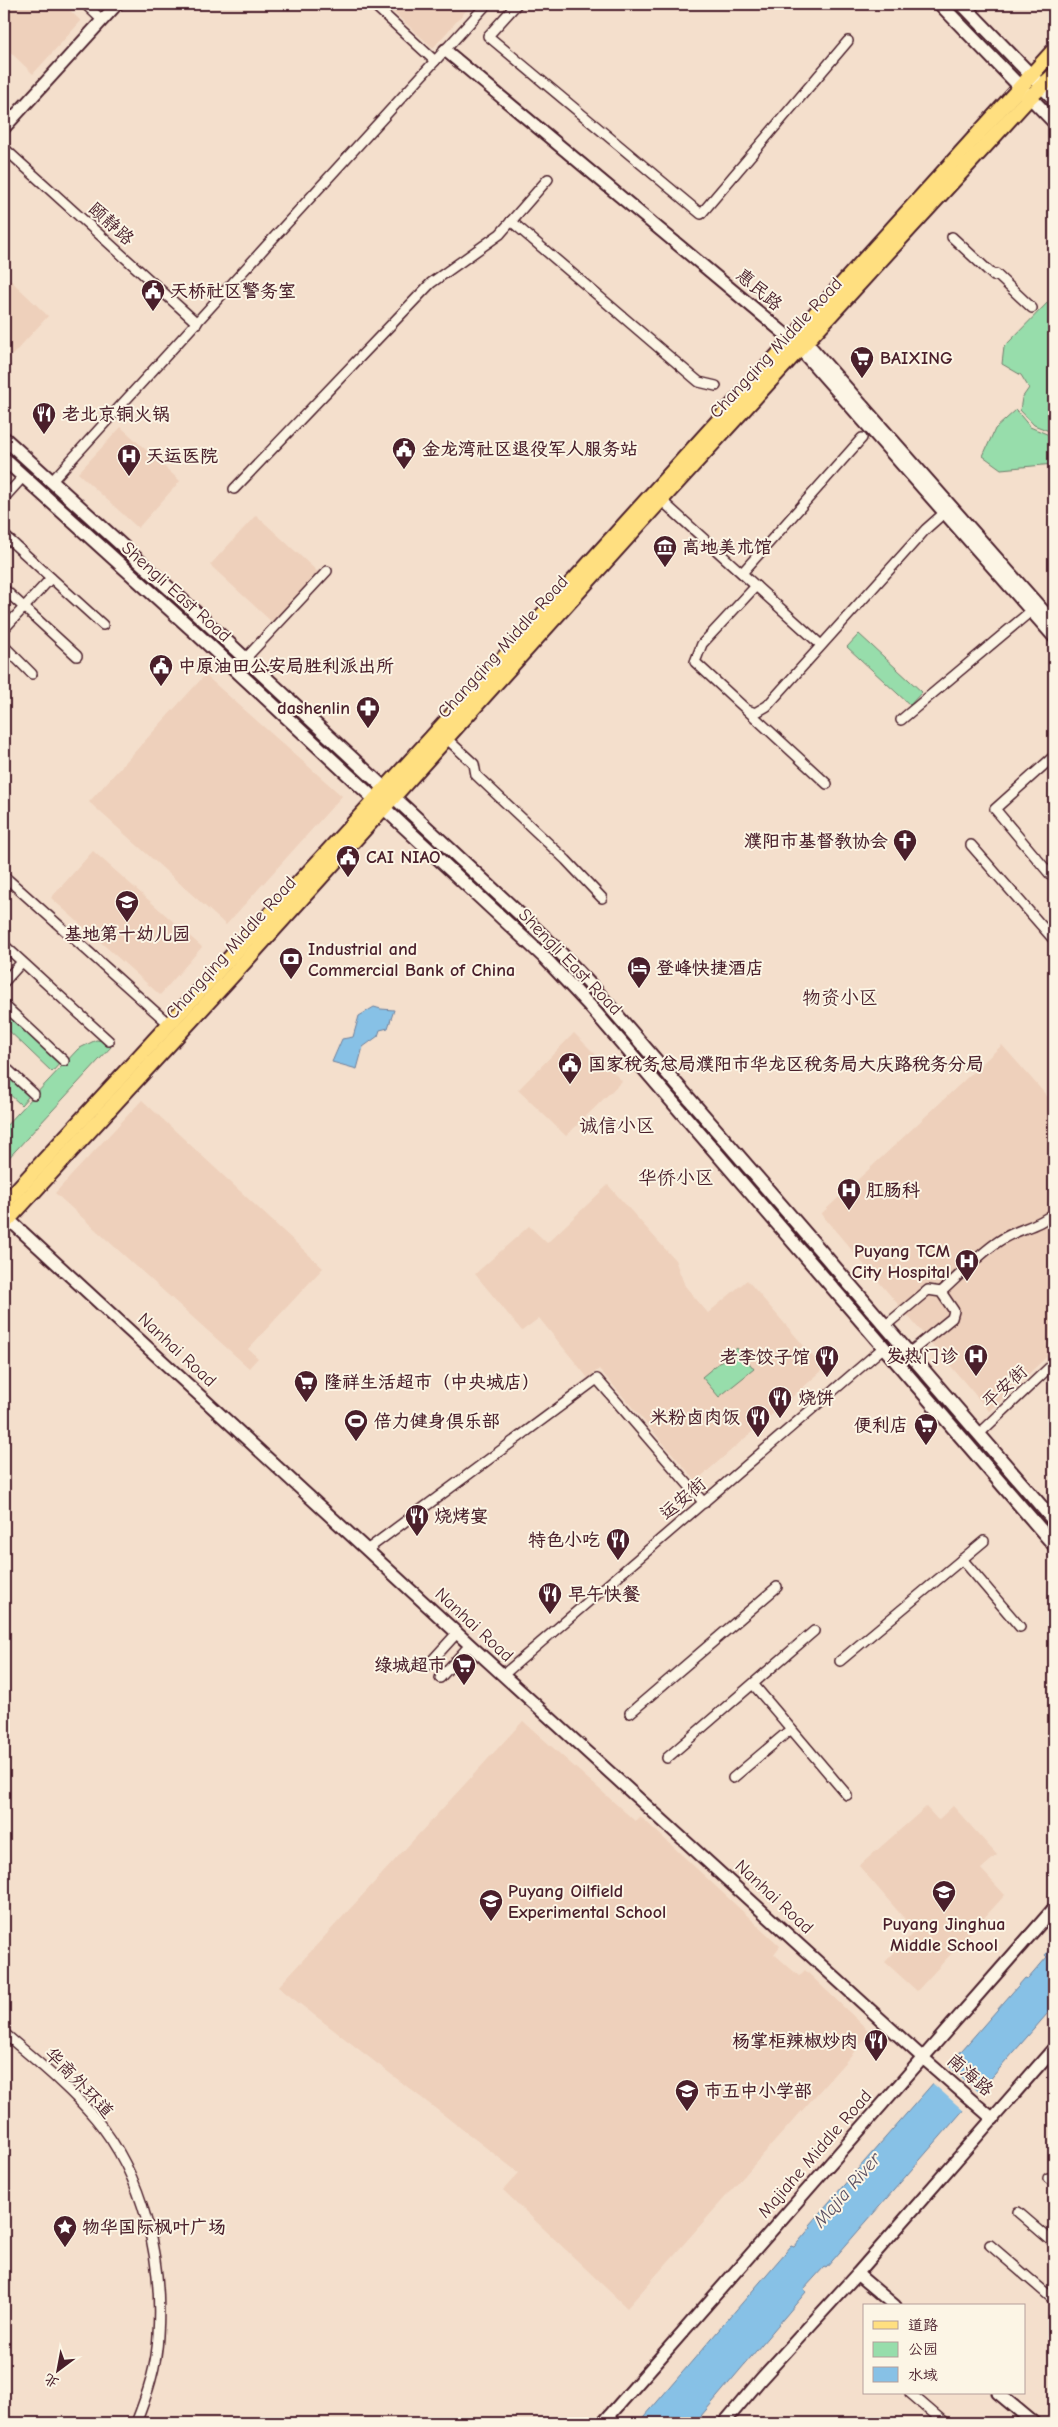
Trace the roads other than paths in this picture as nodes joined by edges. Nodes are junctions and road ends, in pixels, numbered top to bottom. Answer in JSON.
{"nodes":[{"id":1,"x":84,"y":4,"type":"edge"},
{"id":2,"x":117,"y":4,"type":"edge"},
{"id":3,"x":372,"y":4,"type":"edge"},
{"id":4,"x":487,"y":4,"type":"edge"},
{"id":5,"x":517,"y":4,"type":"edge"},
{"id":6,"x":940,"y":4,"type":"edge"},
{"id":7,"x":962,"y":4,"type":"edge"},
{"id":8,"x":102,"y":20,"type":"junction"},
{"id":9,"x":848,"y":41,"type":"dead end"},
{"id":10,"x":445,"y":50,"type":"junction"},
{"id":11,"x":1054,"y":50,"type":"edge"},
{"id":12,"x":435,"y":61,"type":"junction"},
{"id":13,"x":1031,"y":75,"type":"junction"},
{"id":14,"x":1054,"y":75,"type":"edge"},
{"id":15,"x":1042,"y":87,"type":"junction"},
{"id":16,"x":1025,"y":92,"type":"junction"},
{"id":17,"x":1054,"y":99,"type":"edge"},
{"id":18,"x":1054,"y":122,"type":"edge"},
{"id":19,"x":4,"y":128,"type":"edge"},
{"id":20,"x":4,"y":148,"type":"edge"},
{"id":21,"x":548,"y":179,"type":"dead end"},
{"id":22,"x":512,"y":221,"type":"junction"},
{"id":23,"x":952,"y":237,"type":"dead end"},
{"id":24,"x":1032,"y":308,"type":"dead end"},
{"id":25,"x":197,"y":323,"type":"junction"},
{"id":26,"x":799,"y":341,"type":"junction"},
{"id":27,"x":716,"y":386,"type":"dead end"},
{"id":28,"x":4,"y":438,"type":"edge"},
{"id":29,"x":862,"y":438,"type":"dead end"},
{"id":30,"x":4,"y":459,"type":"edge"},
{"id":31,"x":23,"y":477,"type":"junction"},
{"id":32,"x":52,"y":482,"type":"junction"},
{"id":33,"x":234,"y":490,"type":"dead end"},
{"id":34,"x":4,"y":498,"type":"edge"},
{"id":35,"x":661,"y":500,"type":"junction"},
{"id":36,"x":944,"y":512,"type":"junction"},
{"id":37,"x":4,"y":535,"type":"edge"},
{"id":38,"x":327,"y":571,"type":"dead end"},
{"id":39,"x":742,"y":573,"type":"junction"},
{"id":40,"x":51,"y":578,"type":"junction"},
{"id":41,"x":756,"y":586,"type":"junction"},
{"id":42,"x":4,"y":589,"type":"edge"},
{"id":43,"x":24,"y":607,"type":"junction"},
{"id":44,"x":1031,"y":611,"type":"junction"},
{"id":45,"x":1054,"y":623,"type":"edge"},
{"id":46,"x":103,"y":625,"type":"dead end"},
{"id":47,"x":4,"y":629,"type":"edge"},
{"id":48,"x":1054,"y":638,"type":"edge"},
{"id":49,"x":822,"y":645,"type":"junction"},
{"id":50,"x":4,"y":646,"type":"edge"},
{"id":51,"x":77,"y":656,"type":"dead end"},
{"id":52,"x":245,"y":659,"type":"junction"},
{"id":53,"x":32,"y":674,"type":"dead end"},
{"id":54,"x":750,"y":711,"type":"junction"},
{"id":55,"x":901,"y":720,"type":"dead end"},
{"id":56,"x":446,"y":738,"type":"junction"},
{"id":57,"x":1054,"y":756,"type":"edge"},
{"id":58,"x":828,"y":784,"type":"dead end"},
{"id":59,"x":384,"y":798,"type":"junction"},
{"id":60,"x":971,"y":845,"type":"dead end"},
{"id":61,"x":4,"y":876,"type":"edge"},
{"id":62,"x":1054,"y":878,"type":"edge"},
{"id":63,"x":602,"y":898,"type":"dead end"},
{"id":64,"x":1054,"y":940,"type":"edge"},
{"id":65,"x":4,"y":945,"type":"edge"},
{"id":66,"x":22,"y":962,"type":"junction"},
{"id":67,"x":4,"y":982,"type":"edge"},
{"id":68,"x":4,"y":1005,"type":"edge"},
{"id":69,"x":169,"y":1024,"type":"junction"},
{"id":70,"x":109,"y":1041,"type":"dead end"},
{"id":71,"x":64,"y":1061,"type":"dead end"},
{"id":72,"x":4,"y":1066,"type":"edge"},
{"id":73,"x":34,"y":1094,"type":"dead end"},
{"id":74,"x":4,"y":1204,"type":"edge"},
{"id":75,"x":1054,"y":1213,"type":"edge"},
{"id":76,"x":5,"y":1219,"type":"edge"},
{"id":77,"x":941,"y":1292,"type":"junction"},
{"id":78,"x":885,"y":1326,"type":"junction"},
{"id":79,"x":884,"y":1347,"type":"junction"},
{"id":80,"x":909,"y":1353,"type":"junction"},
{"id":81,"x":1054,"y":1363,"type":"edge"},
{"id":82,"x":979,"y":1434,"type":"junction"},
{"id":83,"x":704,"y":1503,"type":"junction"},
{"id":84,"x":1054,"y":1521,"type":"edge"},
{"id":85,"x":984,"y":1541,"type":"dead end"},
{"id":86,"x":1054,"y":1545,"type":"edge"},
{"id":87,"x":368,"y":1549,"type":"junction"},
{"id":88,"x":962,"y":1559,"type":"junction"},
{"id":89,"x":777,"y":1587,"type":"dead end"},
{"id":90,"x":1020,"y":1627,"type":"dead end"},
{"id":91,"x":814,"y":1631,"type":"dead end"},
{"id":92,"x":457,"y":1633,"type":"junction"},
{"id":93,"x":470,"y":1646,"type":"junction"},
{"id":94,"x":840,"y":1661,"type":"dead end"},
{"id":95,"x":428,"y":1666,"type":"dead end"},
{"id":96,"x":503,"y":1675,"type":"junction"},
{"id":97,"x":440,"y":1678,"type":"dead end"},
{"id":98,"x":753,"y":1684,"type":"junction"},
{"id":99,"x":630,"y":1713,"type":"dead end"},
{"id":100,"x":791,"y":1729,"type":"junction"},
{"id":101,"x":667,"y":1758,"type":"dead end"},
{"id":102,"x":733,"y":1778,"type":"dead end"},
{"id":103,"x":847,"y":1795,"type":"dead end"},
{"id":104,"x":1054,"y":1908,"type":"edge"},
{"id":105,"x":4,"y":2032,"type":"edge"},
{"id":106,"x":1054,"y":2048,"type":"edge"},
{"id":107,"x":923,"y":2058,"type":"junction"},
{"id":108,"x":993,"y":2119,"type":"junction"},
{"id":109,"x":1018,"y":2212,"type":"dead end"},
{"id":110,"x":1054,"y":2243,"type":"edge"},
{"id":111,"x":990,"y":2245,"type":"dead end"},
{"id":112,"x":857,"y":2274,"type":"junction"},
{"id":113,"x":1054,"y":2300,"type":"edge"},
{"id":114,"x":892,"y":2304,"type":"edge"},
{"id":115,"x":911,"y":2394,"type":"edge"},
{"id":116,"x":999,"y":2394,"type":"edge"},
{"id":117,"x":136,"y":2423,"type":"edge"},
{"id":118,"x":603,"y":2423,"type":"edge"},
{"id":119,"x":724,"y":2423,"type":"edge"},
{"id":120,"x":945,"y":2423,"type":"edge"},
{"id":121,"x":1034,"y":2423,"type":"edge"}],
"edges":[{"from":1,"to":8,"type":"street"},
{"from":2,"to":8,"type":"street"},
{"from":3,"to":12,"type":"street"},
{"from":4,"to":10,"type":"street"},
{"from":5,"to":9,"type":"street"},
{"from":6,"to":16,"type":"main road"},
{"from":7,"to":13,"type":"main road"},
{"from":8,"to":19,"type":"street"},
{"from":10,"to":12,"type":"street"},
{"from":10,"to":26,"type":"street","name":"惠民路"},
{"from":11,"to":13,"type":"main road"},
{"from":12,"to":25,"type":"street"},
{"from":13,"to":15,"type":"main road"},
{"from":13,"to":16,"type":"main road"},
{"from":14,"to":15,"type":"main road"},
{"from":15,"to":16,"type":"main road"},
{"from":15,"to":17,"type":"main road"},
{"from":16,"to":18,"type":"main road"},
{"from":16,"to":26,"type":"main road","name":"Changqing Middle Road"},
{"from":20,"to":25,"type":"street","name":"颐静路"},
{"from":21,"to":22,"type":"street"},
{"from":22,"to":27,"type":"street"},
{"from":22,"to":33,"type":"street"},
{"from":23,"to":24,"type":"street"},
{"from":25,"to":32,"type":"street"},
{"from":26,"to":35,"type":"main road","name":"Changqing Middle Road"},
{"from":26,"to":36,"type":"street","name":"惠民路"},
{"from":26,"to":45,"type":"street","name":"惠民路"},
{"from":26,"to":59,"type":"main road","name":"Changqing Middle Road"},
{"from":28,"to":32,"type":"main road","name":"Shengli East Road"},
{"from":29,"to":39,"type":"street"},
{"from":30,"to":31,"type":"main road","name":"Shengli East Road"},
{"from":31,"to":34,"type":"street"},
{"from":31,"to":59,"type":"main road","name":"Shengli East Road"},
{"from":32,"to":52,"type":"main road","name":"Shengli East Road"},
{"from":35,"to":39,"type":"street"},
{"from":35,"to":56,"type":"main road","name":"Changqing Middle Road"},
{"from":36,"to":44,"type":"street","name":"惠民路"},
{"from":36,"to":49,"type":"street"},
{"from":37,"to":40,"type":"street"},
{"from":38,"to":52,"type":"street"},
{"from":39,"to":41,"type":"street"},
{"from":40,"to":43,"type":"street"},
{"from":40,"to":46,"type":"street"},
{"from":41,"to":49,"type":"street"},
{"from":41,"to":54,"type":"street"},
{"from":42,"to":43,"type":"street"},
{"from":43,"to":47,"type":"street"},
{"from":43,"to":51,"type":"street"},
{"from":44,"to":48,"type":"street","name":"惠民路"},
{"from":44,"to":55,"type":"street"},
{"from":49,"to":54,"type":"street"},
{"from":50,"to":53,"type":"street"},
{"from":52,"to":59,"type":"main road","name":"Shengli East Road"},
{"from":54,"to":58,"type":"street"},
{"from":56,"to":59,"type":"main road","name":"Changqing Middle Road"},
{"from":56,"to":63,"type":"street"},
{"from":57,"to":62,"type":"street"},
{"from":59,"to":69,"type":"main road","name":"Changqing Middle Road"},
{"from":59,"to":76,"type":"main road","name":"Changqing Middle Road"},
{"from":59,"to":78,"type":"main road","name":"Shengli East Road"},
{"from":59,"to":79,"type":"main road","name":"Shengli East Road"},
{"from":60,"to":64,"type":"street"},
{"from":61,"to":69,"type":"street"},
{"from":65,"to":66,"type":"street"},
{"from":66,"to":67,"type":"street"},
{"from":66,"to":70,"type":"street"},
{"from":68,"to":71,"type":"street"},
{"from":69,"to":74,"type":"main road","name":"Changqing Middle Road"},
{"from":72,"to":73,"type":"street"},
{"from":75,"to":77,"type":"street"},
{"from":76,"to":87,"type":"street","name":"Nanhai Road"},
{"from":77,"to":78,"type":"street"},
{"from":77,"to":80,"type":"street"},
{"from":78,"to":80,"type":"main road","name":"Shengli East Road"},
{"from":79,"to":83,"type":"street","name":"运安街"},
{"from":79,"to":86,"type":"main road","name":"Shengli East Road"},
{"from":80,"to":82,"type":"main road","name":"Shengli East Road"},
{"from":81,"to":82,"type":"street","name":"平安街"},
{"from":82,"to":84,"type":"main road","name":"Shengli East Road"},
{"from":83,"to":87,"type":"street"},
{"from":83,"to":96,"type":"street","name":"运安街"},
{"from":85,"to":88,"type":"street"},
{"from":87,"to":92,"type":"street","name":"Nanhai Road"},
{"from":88,"to":90,"type":"street"},
{"from":88,"to":94,"type":"street"},
{"from":89,"to":99,"type":"street"},
{"from":91,"to":98,"type":"street"},
{"from":92,"to":93,"type":"street","name":"Nanhai Road"},
{"from":92,"to":95,"type":"street"},
{"from":93,"to":96,"type":"street","name":"Nanhai Road"},
{"from":93,"to":97,"type":"street"},
{"from":96,"to":107,"type":"street","name":"Nanhai Road"},
{"from":98,"to":100,"type":"street"},
{"from":98,"to":101,"type":"street"},
{"from":100,"to":102,"type":"street"},
{"from":100,"to":103,"type":"street"},
{"from":104,"to":107,"type":"street","name":"Majiahe Middle Road"},
{"from":105,"to":117,"type":"street","name":"华商外环道"},
{"from":106,"to":108,"type":"street"},
{"from":107,"to":108,"type":"street","name":"南海路"},
{"from":107,"to":118,"type":"street","name":"Majiahe Middle Road"},
{"from":108,"to":112,"type":"street"},
{"from":109,"to":110,"type":"street"},
{"from":111,"to":113,"type":"street"},
{"from":112,"to":114,"type":"street"},
{"from":112,"to":119,"type":"street"},
{"from":115,"to":120,"type":"street"},
{"from":116,"to":121,"type":"street"}]}
